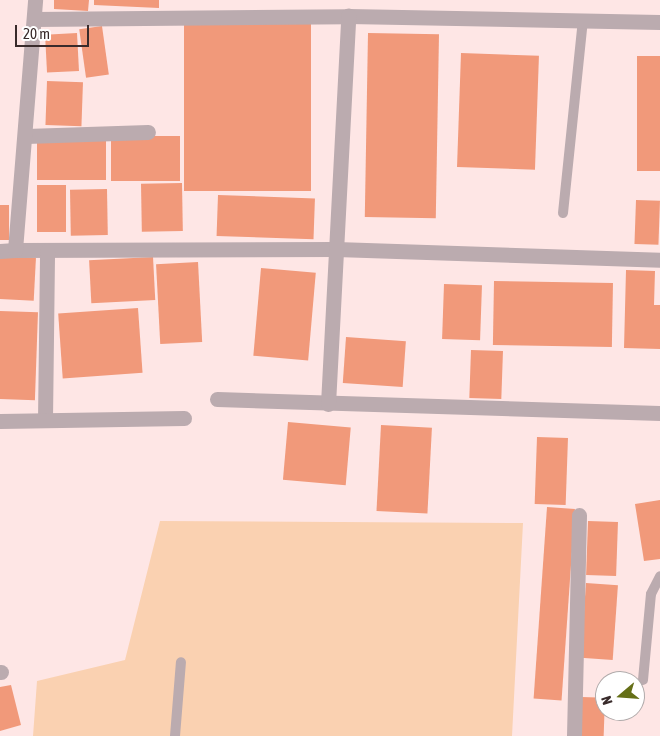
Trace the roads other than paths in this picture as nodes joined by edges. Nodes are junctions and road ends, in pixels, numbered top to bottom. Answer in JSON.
{"nodes":[{"id":1,"x":36,"y":0,"type":"edge"},
{"id":2,"x":348,"y":16,"type":"junction"},
{"id":3,"x":34,"y":19,"type":"junction"},
{"id":4,"x":583,"y":21,"type":"junction"},
{"id":5,"x":660,"y":22,"type":"edge"},
{"id":6,"x":148,"y":132,"type":"dead end"},
{"id":7,"x":26,"y":136,"type":"junction"},
{"id":8,"x":563,"y":213,"type":"dead end"},
{"id":9,"x":336,"y":249,"type":"junction"},
{"id":10,"x":7,"y":251,"type":"edge"},
{"id":11,"x":47,"y":251,"type":"junction"},
{"id":12,"x":660,"y":260,"type":"edge"},
{"id":13,"x":217,"y":399,"type":"dead end"},
{"id":14,"x":328,"y":404,"type":"junction"},
{"id":15,"x":660,"y":412,"type":"edge"},
{"id":16,"x":184,"y":418,"type":"dead end"},
{"id":17,"x":45,"y":420,"type":"junction"},
{"id":18,"x":0,"y":421,"type":"edge"},
{"id":19,"x":579,"y":516,"type":"dead end"},
{"id":20,"x":660,"y":576,"type":"edge"},
{"id":21,"x":181,"y":662,"type":"dead end"},
{"id":22,"x":644,"y":671,"type":"edge"},
{"id":23,"x":175,"y":736,"type":"edge"},
{"id":24,"x":574,"y":736,"type":"edge"}],
"edges":[{"from":1,"to":3,"type":"street"},
{"from":2,"to":3,"type":"street"},
{"from":2,"to":4,"type":"street"},
{"from":2,"to":9,"type":"street"},
{"from":3,"to":7,"type":"street"},
{"from":4,"to":5,"type":"street"},
{"from":4,"to":8,"type":"lane"},
{"from":6,"to":7,"type":"street"},
{"from":7,"to":10,"type":"street"},
{"from":9,"to":11,"type":"street"},
{"from":9,"to":12,"type":"street"},
{"from":9,"to":14,"type":"street"},
{"from":10,"to":11,"type":"street"},
{"from":11,"to":17,"type":"street"},
{"from":13,"to":14,"type":"street"},
{"from":14,"to":15,"type":"street"},
{"from":16,"to":17,"type":"street"},
{"from":17,"to":18,"type":"street"},
{"from":19,"to":24,"type":"street"},
{"from":20,"to":22,"type":"lane"},
{"from":21,"to":23,"type":"lane"}]}
